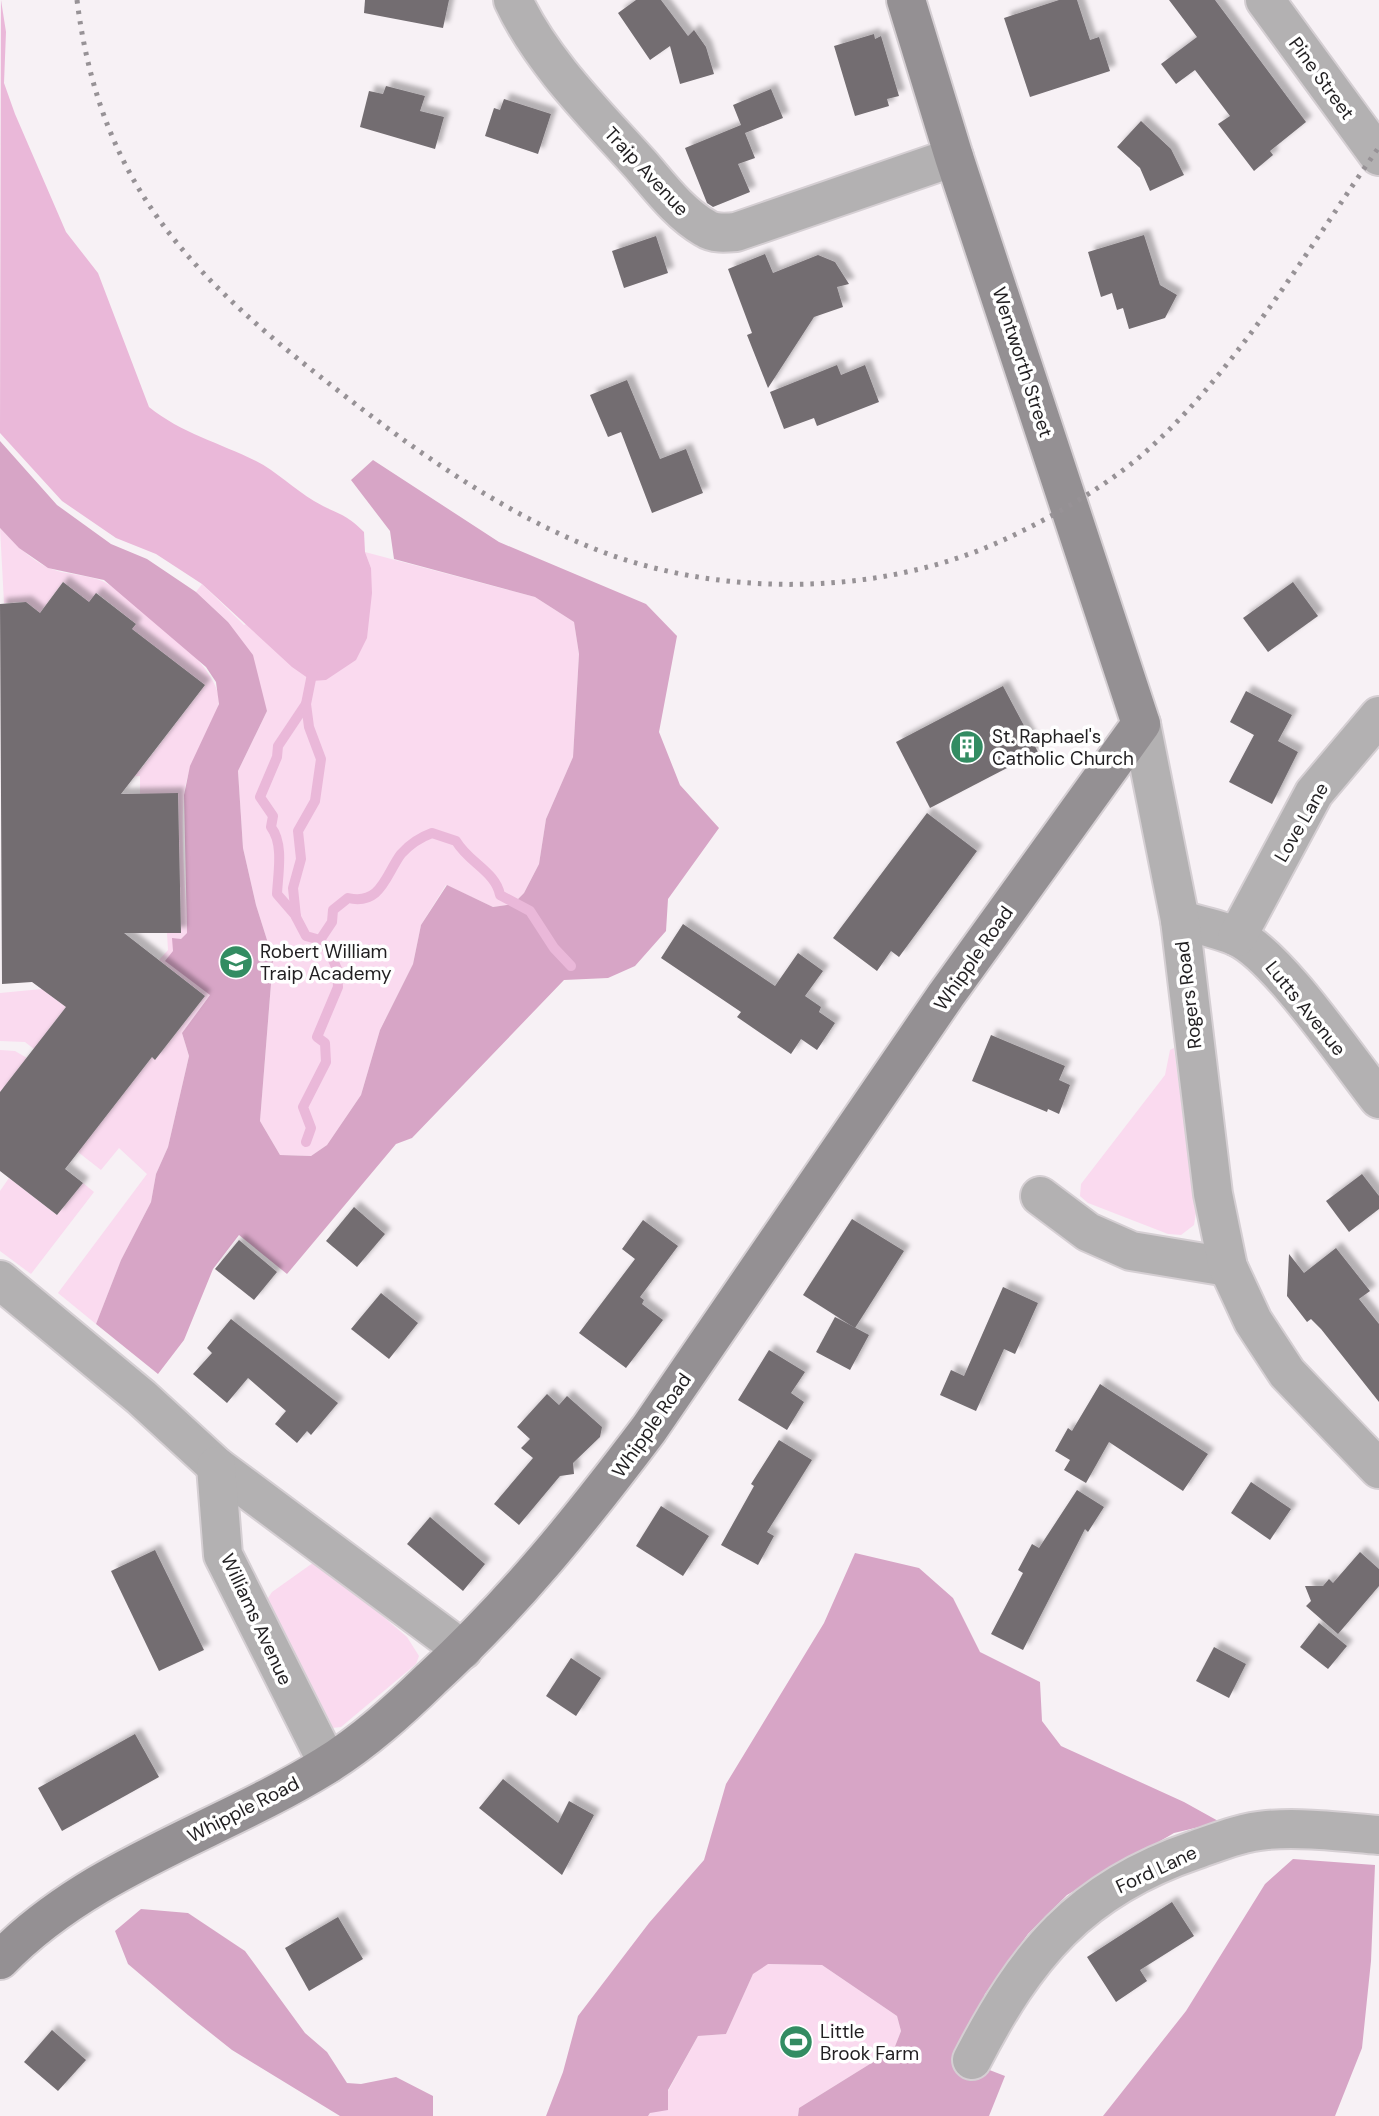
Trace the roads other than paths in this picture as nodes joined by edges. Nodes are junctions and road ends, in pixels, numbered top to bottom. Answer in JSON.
{"nodes":[{"id":1,"x":513,"y":0,"type":"edge"},
{"id":2,"x":906,"y":0,"type":"edge"},
{"id":3,"x":1265,"y":0,"type":"edge"},
{"id":4,"x":1379,"y":156,"type":"edge"},
{"id":5,"x":954,"y":157,"type":"junction"},
{"id":6,"x":1379,"y":716,"type":"edge"},
{"id":7,"x":1141,"y":724,"type":"junction"},
{"id":8,"x":1180,"y":920,"type":"junction"},
{"id":9,"x":1237,"y":937,"type":"junction"},
{"id":10,"x":1379,"y":1099,"type":"edge"},
{"id":11,"x":1040,"y":1196,"type":"dead end"},
{"id":12,"x":1228,"y":1267,"type":"junction"},
{"id":13,"x":0,"y":1280,"type":"edge"},
{"id":14,"x":216,"y":1466,"type":"junction"},
{"id":15,"x":1379,"y":1469,"type":"edge"},
{"id":16,"x":463,"y":1650,"type":"junction"},
{"id":17,"x":328,"y":1764,"type":"junction"},
{"id":18,"x":1379,"y":1835,"type":"edge"},
{"id":19,"x":5,"y":1945,"type":"edge"},
{"id":20,"x":972,"y":2060,"type":"dead end"}],
"edges":[{"from":1,"to":5,"type":"street","name":"Traip Avenue"},
{"from":2,"to":5,"type":"main road","name":"Wentworth Street"},
{"from":3,"to":4,"type":"street","name":"Pine Street"},
{"from":5,"to":7,"type":"main road","name":"Wentworth Street"},
{"from":6,"to":9,"type":"street","name":"Love Lane"},
{"from":7,"to":8,"type":"street","name":"Rogers Road"},
{"from":7,"to":16,"type":"main road","name":"Whipple Road"},
{"from":8,"to":9,"type":"street","name":"Lutts Avenue"},
{"from":8,"to":12,"type":"street","name":"Rogers Road"},
{"from":9,"to":10,"type":"street","name":"Lutts Avenue"},
{"from":11,"to":12,"type":"street"},
{"from":12,"to":15,"type":"street","name":"Rogers Road"},
{"from":13,"to":14,"type":"street"},
{"from":14,"to":16,"type":"street"},
{"from":14,"to":17,"type":"street","name":"Williams Avenue"},
{"from":16,"to":17,"type":"main road","name":"Whipple Road"},
{"from":17,"to":19,"type":"main road","name":"Whipple Road"},
{"from":18,"to":20,"type":"street","name":"Ford Lane"}]}
